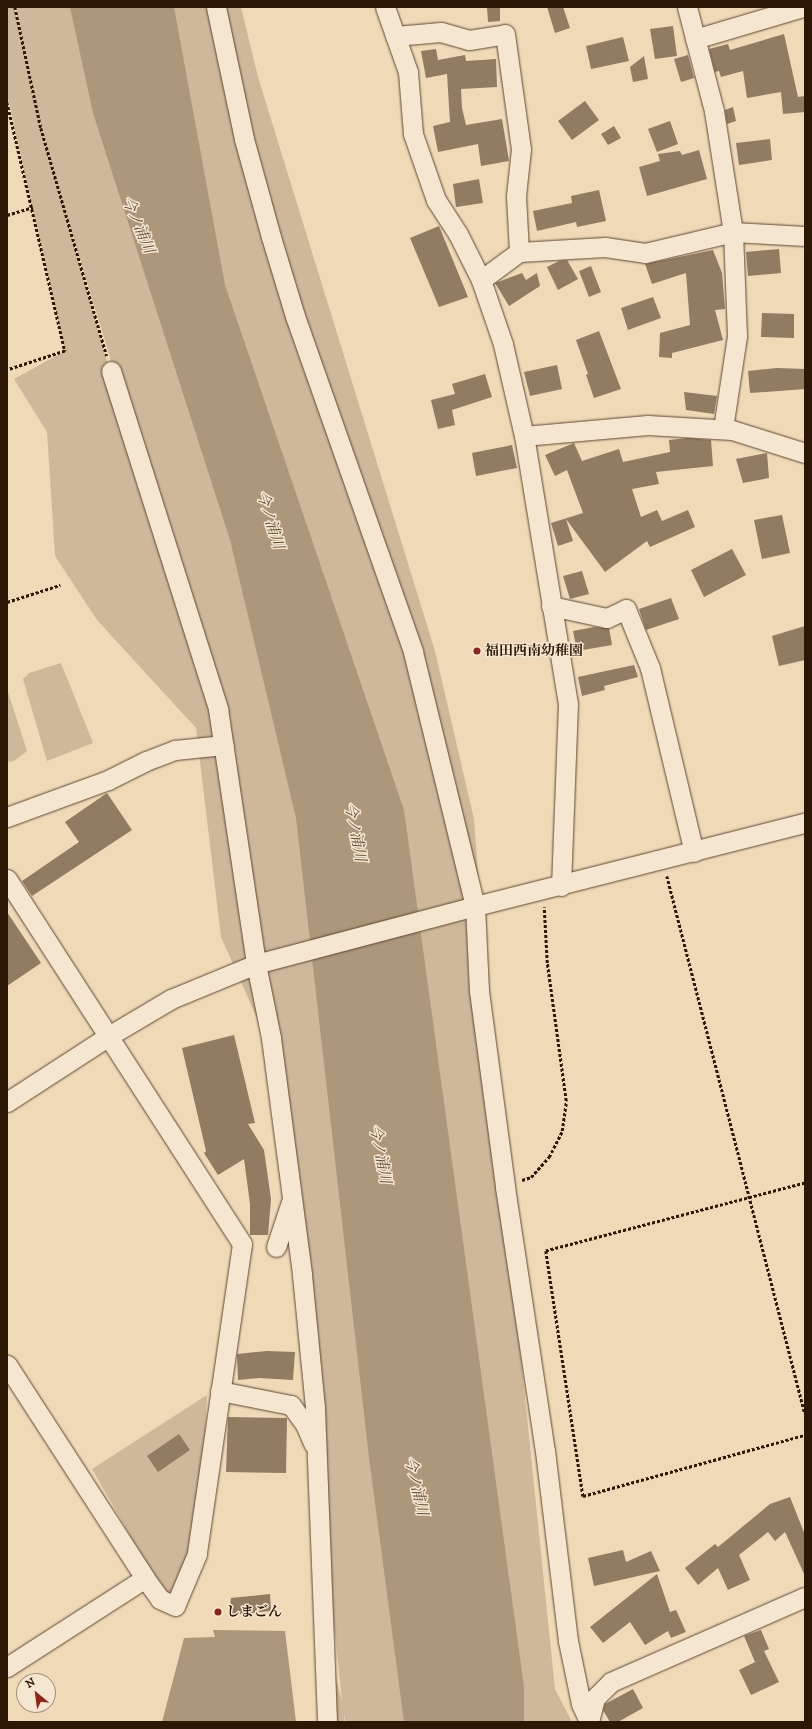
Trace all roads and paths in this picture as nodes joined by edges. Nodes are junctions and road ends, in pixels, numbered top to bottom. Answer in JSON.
{"nodes":[{"id":1,"x":15,"y":7,"type":"edge"},
{"id":2,"x":216,"y":7,"type":"edge"},
{"id":3,"x":385,"y":7,"type":"edge"},
{"id":4,"x":687,"y":7,"type":"edge"},
{"id":5,"x":803,"y":7,"type":"edge"},
{"id":6,"x":395,"y":36,"type":"junction"},
{"id":7,"x":695,"y":39,"type":"junction"},
{"id":8,"x":7,"y":102,"type":"edge"},
{"id":9,"x":33,"y":207,"type":"junction"},
{"id":10,"x":7,"y":215,"type":"edge"},
{"id":11,"x":733,"y":232,"type":"junction"},
{"id":12,"x":805,"y":236,"type":"edge"},
{"id":13,"x":519,"y":252,"type":"junction"},
{"id":14,"x":481,"y":280,"type":"junction"},
{"id":15,"x":7,"y":370,"type":"edge"},
{"id":16,"x":111,"y":371,"type":"joint"},
{"id":17,"x":724,"y":429,"type":"junction"},
{"id":18,"x":524,"y":436,"type":"junction"},
{"id":19,"x":805,"y":453,"type":"edge"},
{"id":20,"x":60,"y":585,"type":"dead end"},
{"id":21,"x":7,"y":602,"type":"edge"},
{"id":22,"x":552,"y":606,"type":"junction"},
{"id":23,"x":224,"y":745,"type":"junction"},
{"id":24,"x":7,"y":817,"type":"edge"},
{"id":25,"x":805,"y":823,"type":"edge"},
{"id":26,"x":694,"y":852,"type":"junction"},
{"id":27,"x":663,"y":860,"type":"junction"},
{"id":28,"x":7,"y":880,"type":"edge"},
{"id":29,"x":552,"y":888,"type":"junction"},
{"id":30,"x":471,"y":907,"type":"junction"},
{"id":31,"x":259,"y":963,"type":"junction"},
{"id":32,"x":107,"y":1037,"type":"junction"},
{"id":33,"x":7,"y":1102,"type":"edge"},
{"id":34,"x":805,"y":1183,"type":"edge"},
{"id":35,"x":505,"y":1187,"type":"junction"},
{"id":36,"x":292,"y":1198,"type":"junction"},
{"id":37,"x":749,"y":1198,"type":"junction"},
{"id":38,"x":276,"y":1247,"type":"dead end"},
{"id":39,"x":7,"y":1365,"type":"edge"},
{"id":40,"x":220,"y":1391,"type":"junction"},
{"id":41,"x":805,"y":1414,"type":"edge"},
{"id":42,"x":805,"y":1435,"type":"edge"},
{"id":43,"x":317,"y":1453,"type":"junction"},
{"id":44,"x":144,"y":1578,"type":"junction"},
{"id":45,"x":805,"y":1596,"type":"edge"},
{"id":46,"x":7,"y":1667,"type":"edge"},
{"id":47,"x":589,"y":1721,"type":"edge"},
{"id":48,"x":327,"y":1722,"type":"edge"}],
"edges":[{"from":1,"to":16,"type":"path"},
{"from":2,"to":30,"type":"street"},
{"from":3,"to":6,"type":"street"},
{"from":4,"to":7,"type":"street"},
{"from":5,"to":7,"type":"street"},
{"from":6,"to":13,"type":"street"},
{"from":6,"to":14,"type":"street"},
{"from":7,"to":11,"type":"street"},
{"from":8,"to":9,"type":"path"},
{"from":9,"to":10,"type":"path"},
{"from":9,"to":15,"type":"path"},
{"from":11,"to":12,"type":"street"},
{"from":11,"to":13,"type":"street"},
{"from":11,"to":17,"type":"street"},
{"from":13,"to":14,"type":"street"},
{"from":14,"to":18,"type":"street"},
{"from":16,"to":23,"type":"street"},
{"from":17,"to":18,"type":"street"},
{"from":17,"to":19,"type":"street"},
{"from":18,"to":22,"type":"street"},
{"from":20,"to":21,"type":"path"},
{"from":22,"to":26,"type":"street"},
{"from":22,"to":29,"type":"street"},
{"from":23,"to":24,"type":"street"},
{"from":23,"to":31,"type":"street"},
{"from":25,"to":26,"type":"street"},
{"from":26,"to":27,"type":"street"},
{"from":27,"to":29,"type":"street"},
{"from":27,"to":37,"type":"path"},
{"from":28,"to":32,"type":"street"},
{"from":29,"to":30,"type":"street"},
{"from":29,"to":35,"type":"path"},
{"from":30,"to":31,"type":"street"},
{"from":30,"to":35,"type":"street"},
{"from":31,"to":32,"type":"street"},
{"from":31,"to":36,"type":"street"},
{"from":32,"to":33,"type":"street"},
{"from":32,"to":40,"type":"street"},
{"from":34,"to":37,"type":"path"},
{"from":35,"to":47,"type":"street"},
{"from":36,"to":38,"type":"street"},
{"from":36,"to":43,"type":"street"},
{"from":37,"to":41,"type":"path"},
{"from":37,"to":42,"type":"path"},
{"from":39,"to":44,"type":"street"},
{"from":40,"to":43,"type":"street"},
{"from":40,"to":44,"type":"street"},
{"from":43,"to":48,"type":"street"},
{"from":44,"to":46,"type":"street"},
{"from":45,"to":47,"type":"street"}]}
